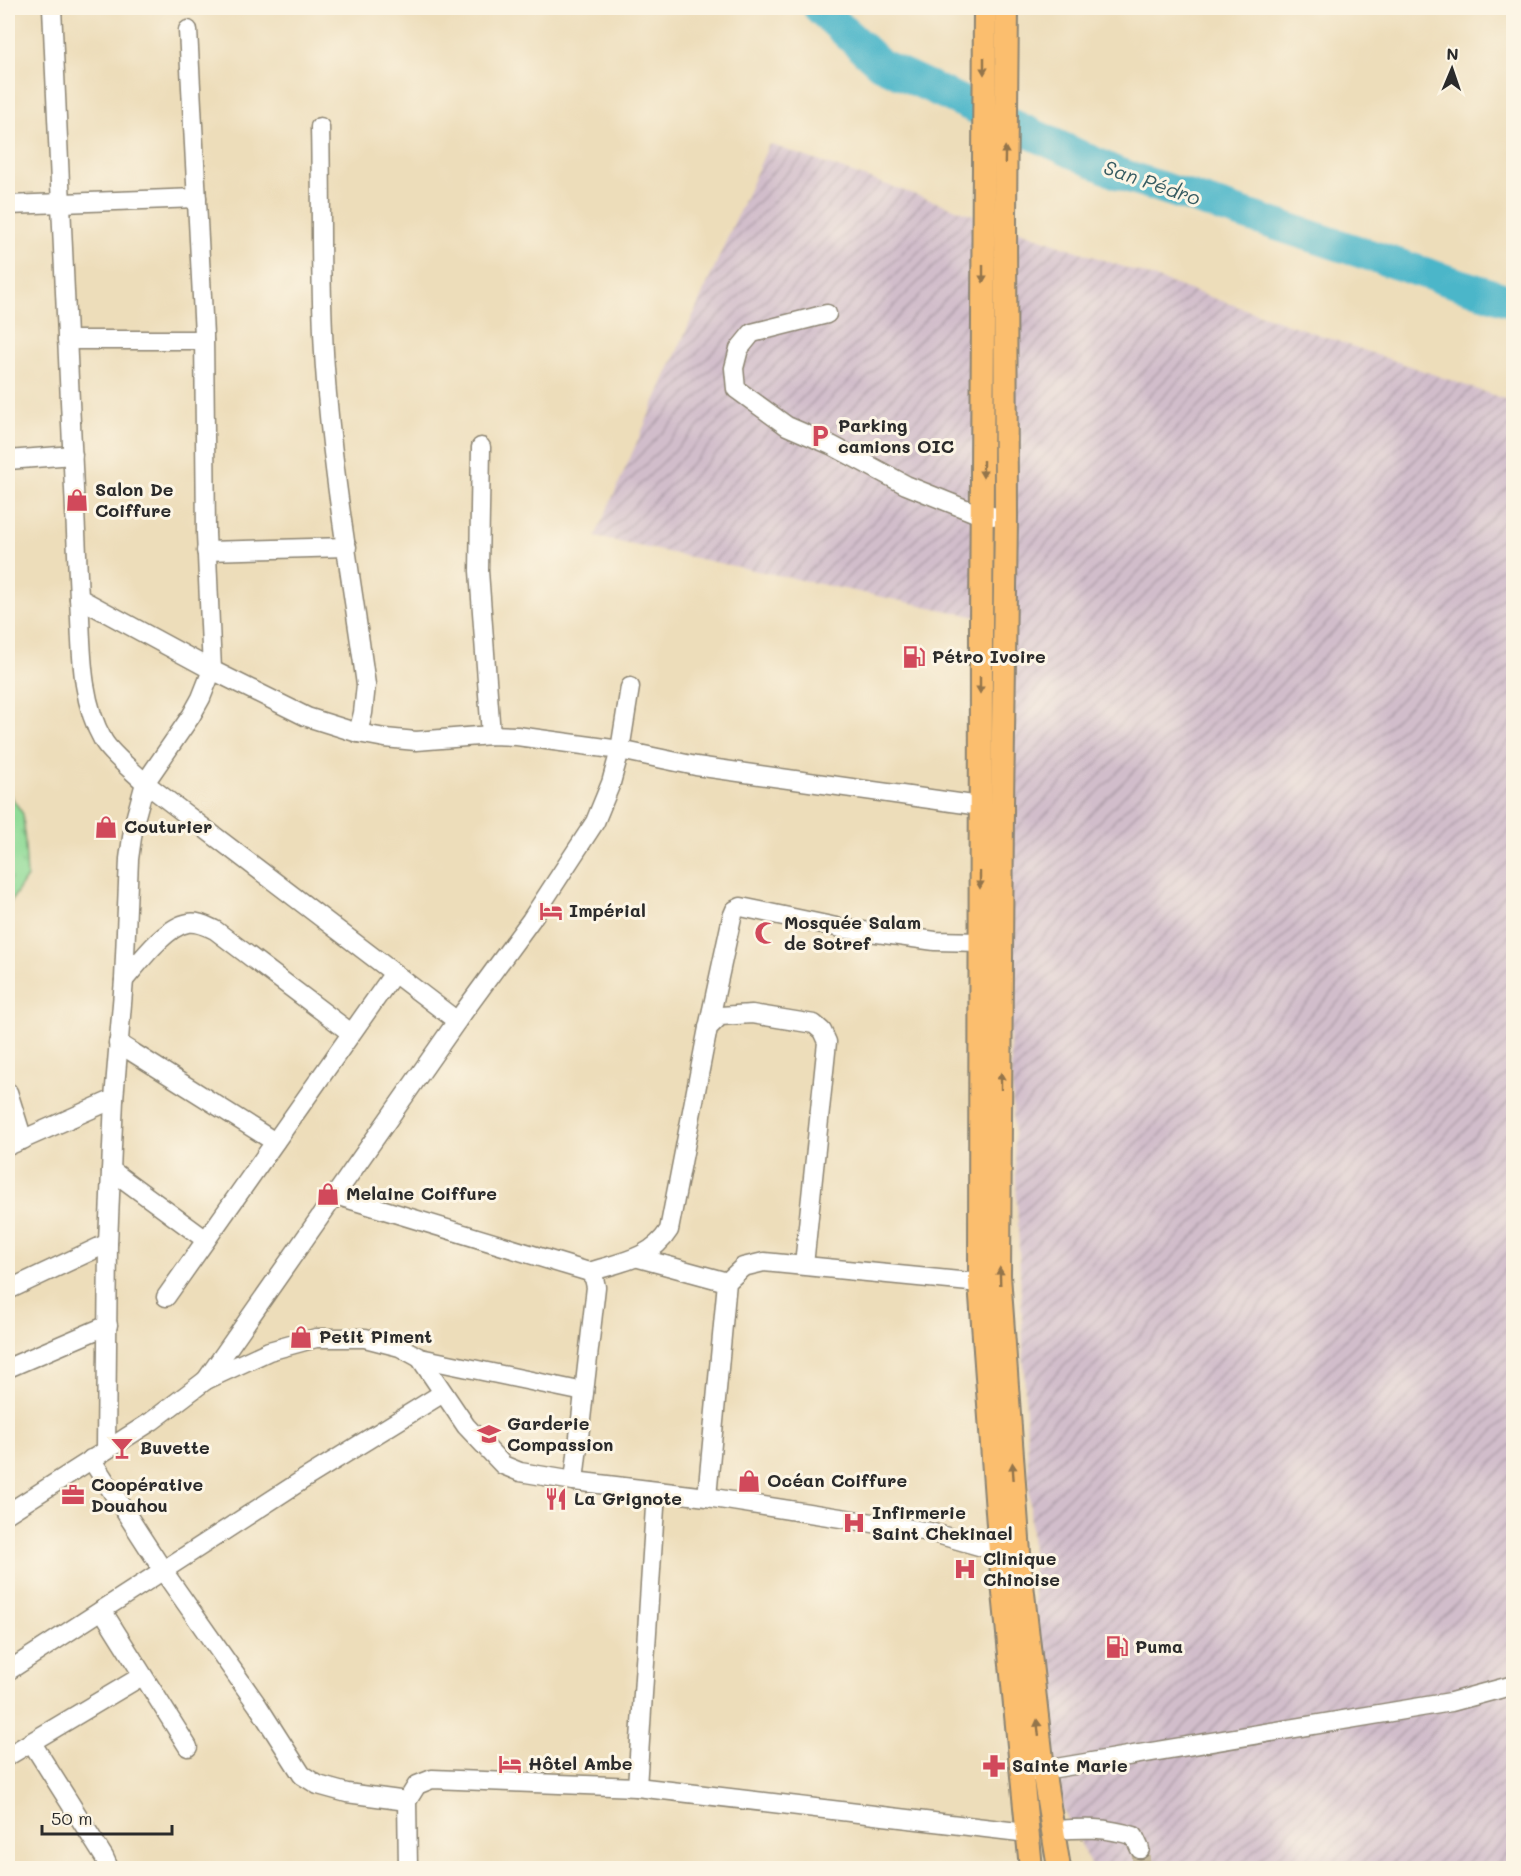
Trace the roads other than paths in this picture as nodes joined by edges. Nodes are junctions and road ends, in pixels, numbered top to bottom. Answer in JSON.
{"nodes":[{"id":1,"x":52,"y":8,"type":"edge"},
{"id":2,"x":985,"y":8,"type":"edge"},
{"id":3,"x":1007,"y":8,"type":"edge"},
{"id":4,"x":188,"y":30,"type":"dead end"},
{"id":5,"x":320,"y":127,"type":"dead end"},
{"id":6,"x":197,"y":198,"type":"junction"},
{"id":7,"x":61,"y":204,"type":"junction"},
{"id":8,"x":8,"y":205,"type":"edge"},
{"id":9,"x":994,"y":215,"type":"junction"},
{"id":10,"x":827,"y":314,"type":"dead end"},
{"id":11,"x":67,"y":340,"type":"junction"},
{"id":12,"x":204,"y":340,"type":"junction"},
{"id":13,"x":481,"y":447,"type":"dead end"},
{"id":14,"x":73,"y":456,"type":"junction"},
{"id":15,"x":8,"y":460,"type":"edge"},
{"id":16,"x":983,"y":516,"type":"junction"},
{"id":17,"x":1006,"y":517,"type":"junction"},
{"id":18,"x":347,"y":547,"type":"junction"},
{"id":19,"x":206,"y":551,"type":"junction"},
{"id":20,"x":79,"y":598,"type":"junction"},
{"id":21,"x":212,"y":670,"type":"junction"},
{"id":22,"x":630,"y":687,"type":"dead end"},
{"id":23,"x":358,"y":734,"type":"junction"},
{"id":24,"x":491,"y":735,"type":"junction"},
{"id":25,"x":620,"y":750,"type":"junction"},
{"id":26,"x":145,"y":783,"type":"junction"},
{"id":27,"x":980,"y":806,"type":"junction"},
{"id":28,"x":981,"y":942,"type":"junction"},
{"id":29,"x":394,"y":973,"type":"junction"},
{"id":30,"x":124,"y":980,"type":"junction"},
{"id":31,"x":457,"y":1021,"type":"junction"},
{"id":32,"x":708,"y":1028,"type":"junction"},
{"id":33,"x":351,"y":1033,"type":"junction"},
{"id":34,"x":118,"y":1043,"type":"junction"},
{"id":35,"x":8,"y":1092,"type":"edge"},
{"id":36,"x":114,"y":1099,"type":"junction"},
{"id":37,"x":275,"y":1142,"type":"junction"},
{"id":38,"x":15,"y":1143,"type":"edge"},
{"id":39,"x":111,"y":1170,"type":"junction"},
{"id":40,"x":335,"y":1195,"type":"junction"},
{"id":41,"x":206,"y":1240,"type":"junction"},
{"id":42,"x":108,"y":1243,"type":"junction"},
{"id":43,"x":639,"y":1258,"type":"junction"},
{"id":44,"x":804,"y":1265,"type":"junction"},
{"id":45,"x":589,"y":1272,"type":"junction"},
{"id":46,"x":727,"y":1282,"type":"junction"},
{"id":47,"x":980,"y":1283,"type":"junction"},
{"id":48,"x":8,"y":1290,"type":"edge"},
{"id":49,"x":166,"y":1297,"type":"dead end"},
{"id":50,"x":108,"y":1325,"type":"junction"},
{"id":51,"x":420,"y":1358,"type":"junction"},
{"id":52,"x":8,"y":1368,"type":"edge"},
{"id":53,"x":206,"y":1380,"type":"junction"},
{"id":54,"x":584,"y":1392,"type":"junction"},
{"id":55,"x":443,"y":1393,"type":"junction"},
{"id":56,"x":99,"y":1454,"type":"junction"},
{"id":57,"x":574,"y":1481,"type":"junction"},
{"id":58,"x":656,"y":1492,"type":"junction"},
{"id":59,"x":707,"y":1497,"type":"junction"},
{"id":60,"x":8,"y":1514,"type":"edge"},
{"id":61,"x":1000,"y":1552,"type":"junction"},
{"id":62,"x":164,"y":1572,"type":"junction"},
{"id":63,"x":102,"y":1610,"type":"junction"},
{"id":64,"x":8,"y":1671,"type":"edge"},
{"id":65,"x":142,"y":1676,"type":"junction"},
{"id":66,"x":1514,"y":1685,"type":"edge"},
{"id":67,"x":32,"y":1743,"type":"junction"},
{"id":68,"x":188,"y":1747,"type":"dead end"},
{"id":69,"x":8,"y":1756,"type":"edge"},
{"id":70,"x":1032,"y":1772,"type":"junction"},
{"id":71,"x":637,"y":1787,"type":"junction"},
{"id":72,"x":407,"y":1801,"type":"junction"},
{"id":73,"x":1054,"y":1830,"type":"junction"},
{"id":74,"x":1027,"y":1833,"type":"junction"},
{"id":75,"x":1140,"y":1849,"type":"tunnel mouth"},
{"id":76,"x":109,"y":1869,"type":"edge"},
{"id":77,"x":408,"y":1869,"type":"edge"},
{"id":78,"x":1031,"y":1869,"type":"edge"},
{"id":79,"x":1059,"y":1869,"type":"edge"}],
"edges":[{"from":1,"to":7,"type":"street"},
{"from":2,"to":9,"type":"main road","one_way":true},
{"from":9,"to":3,"type":"main road","one_way":true},
{"from":4,"to":6,"type":"street"},
{"from":5,"to":18,"type":"street"},
{"from":6,"to":7,"type":"street"},
{"from":6,"to":12,"type":"street"},
{"from":7,"to":8,"type":"street"},
{"from":7,"to":11,"type":"street"},
{"from":9,"to":16,"type":"main road","one_way":true},
{"from":9,"to":17,"type":"main road"},
{"from":10,"to":16,"type":"street"},
{"from":11,"to":12,"type":"street"},
{"from":11,"to":14,"type":"street"},
{"from":12,"to":19,"type":"street"},
{"from":13,"to":24,"type":"street"},
{"from":14,"to":15,"type":"street"},
{"from":14,"to":20,"type":"street"},
{"from":16,"to":17,"type":"street"},
{"from":16,"to":27,"type":"main road","one_way":true},
{"from":70,"to":17,"type":"main road","one_way":true},
{"from":18,"to":19,"type":"street"},
{"from":18,"to":23,"type":"street"},
{"from":19,"to":21,"type":"street"},
{"from":20,"to":21,"type":"street"},
{"from":20,"to":26,"type":"street"},
{"from":21,"to":23,"type":"street"},
{"from":21,"to":26,"type":"street"},
{"from":22,"to":25,"type":"street"},
{"from":23,"to":24,"type":"street"},
{"from":24,"to":25,"type":"street"},
{"from":25,"to":27,"type":"street"},
{"from":25,"to":31,"type":"street"},
{"from":26,"to":29,"type":"street"},
{"from":26,"to":30,"type":"street"},
{"from":27,"to":28,"type":"main road","one_way":true},
{"from":28,"to":32,"type":"street"},
{"from":28,"to":47,"type":"main road"},
{"from":29,"to":31,"type":"street"},
{"from":29,"to":33,"type":"street"},
{"from":30,"to":33,"type":"street"},
{"from":30,"to":34,"type":"street"},
{"from":31,"to":40,"type":"street"},
{"from":32,"to":43,"type":"street"},
{"from":32,"to":44,"type":"street"},
{"from":33,"to":37,"type":"street"},
{"from":34,"to":36,"type":"street"},
{"from":34,"to":37,"type":"street"},
{"from":35,"to":38,"type":"street"},
{"from":36,"to":38,"type":"street"},
{"from":36,"to":39,"type":"street"},
{"from":37,"to":41,"type":"street"},
{"from":39,"to":41,"type":"street"},
{"from":39,"to":42,"type":"street"},
{"from":40,"to":45,"type":"street"},
{"from":40,"to":53,"type":"street"},
{"from":41,"to":49,"type":"street"},
{"from":42,"to":48,"type":"street"},
{"from":42,"to":50,"type":"street"},
{"from":43,"to":45,"type":"street"},
{"from":43,"to":46,"type":"street"},
{"from":44,"to":46,"type":"street"},
{"from":44,"to":47,"type":"street"},
{"from":45,"to":54,"type":"street"},
{"from":46,"to":59,"type":"street"},
{"from":47,"to":61,"type":"main road"},
{"from":50,"to":52,"type":"street"},
{"from":50,"to":56,"type":"street"},
{"from":51,"to":53,"type":"street"},
{"from":51,"to":54,"type":"street"},
{"from":51,"to":55,"type":"street"},
{"from":53,"to":56,"type":"street"},
{"from":54,"to":57,"type":"street"},
{"from":55,"to":57,"type":"street"},
{"from":55,"to":62,"type":"street"},
{"from":56,"to":60,"type":"street"},
{"from":56,"to":62,"type":"street"},
{"from":57,"to":58,"type":"street"},
{"from":58,"to":59,"type":"street"},
{"from":58,"to":71,"type":"street"},
{"from":59,"to":61,"type":"street"},
{"from":61,"to":70,"type":"main road"},
{"from":62,"to":63,"type":"street"},
{"from":62,"to":72,"type":"street"},
{"from":63,"to":64,"type":"street"},
{"from":63,"to":65,"type":"street"},
{"from":65,"to":67,"type":"street"},
{"from":65,"to":68,"type":"street"},
{"from":66,"to":70,"type":"street"},
{"from":67,"to":69,"type":"street"},
{"from":67,"to":76,"type":"street"},
{"from":70,"to":73,"type":"main road"},
{"from":70,"to":74,"type":"main road"},
{"from":71,"to":72,"type":"street"},
{"from":71,"to":74,"type":"street"},
{"from":72,"to":77,"type":"street"},
{"from":73,"to":75,"type":"street"},
{"from":73,"to":79,"type":"main road"},
{"from":74,"to":78,"type":"main road"}]}
